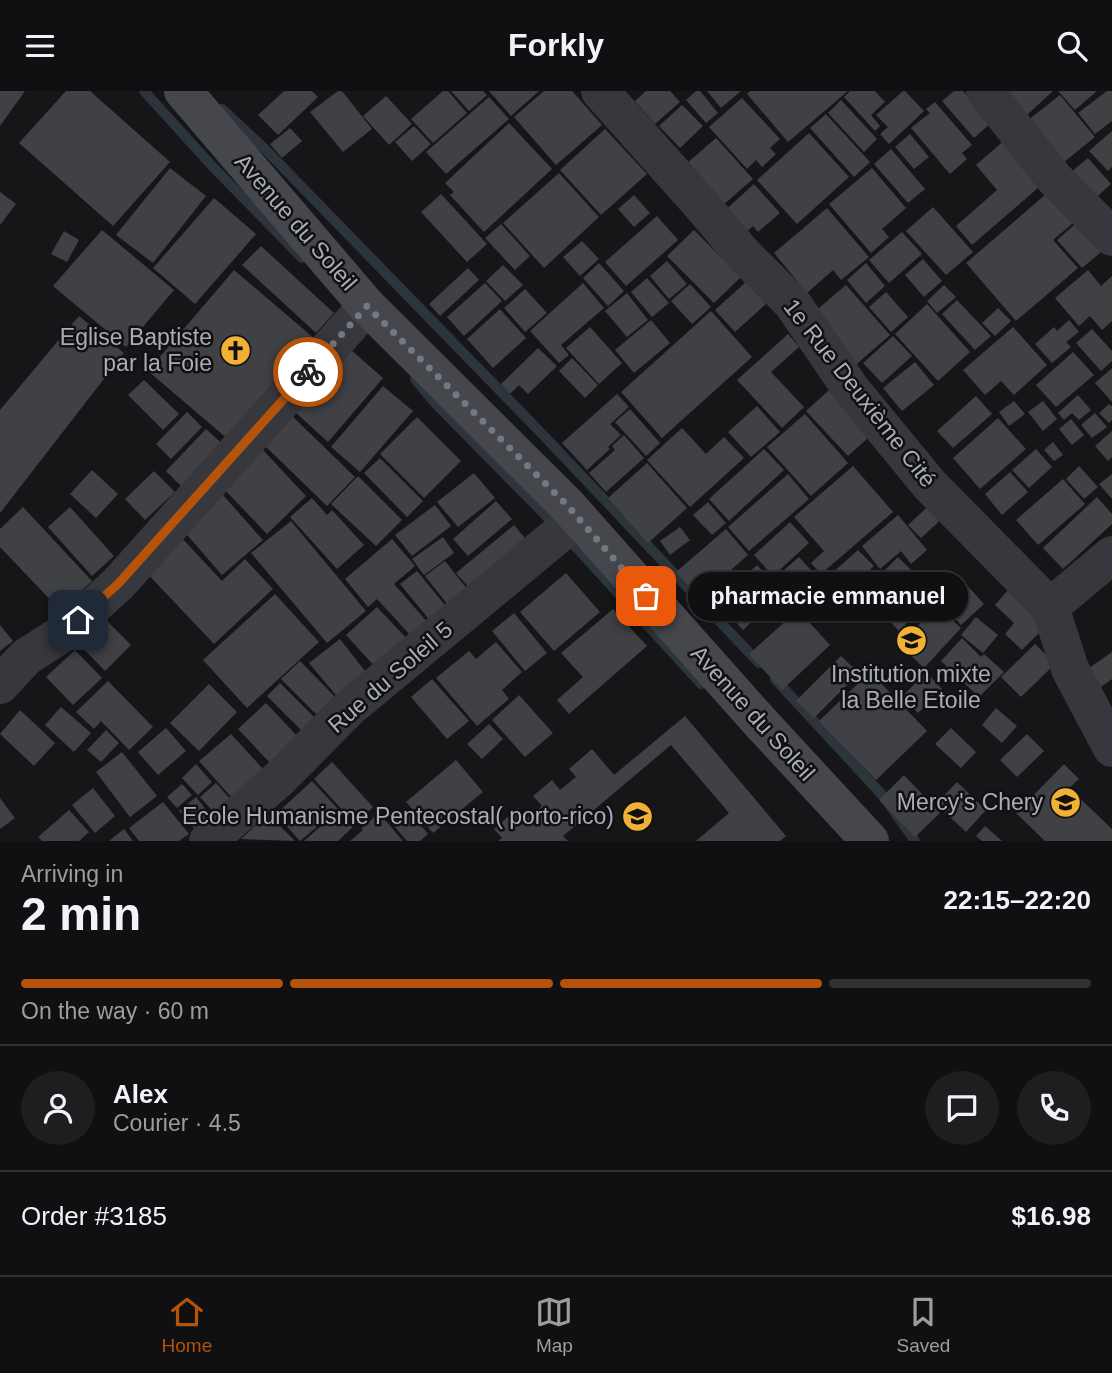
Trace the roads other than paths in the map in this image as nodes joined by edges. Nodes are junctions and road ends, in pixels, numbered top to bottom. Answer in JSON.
{"nodes":[{"id":1,"x":183,"y":91,"type":"edge"},
{"id":2,"x":600,"y":91,"type":"edge"},
{"id":3,"x":985,"y":91,"type":"edge"},
{"id":4,"x":1112,"y":237,"type":"edge"},
{"id":5,"x":367,"y":306,"type":"junction"},
{"id":6,"x":578,"y":519,"type":"junction"},
{"id":7,"x":1112,"y":555,"type":"edge"},
{"id":8,"x":1050,"y":607,"type":"junction"},
{"id":9,"x":0,"y":685,"type":"edge"},
{"id":10,"x":1112,"y":748,"type":"edge"},
{"id":11,"x":208,"y":841,"type":"edge"},
{"id":12,"x":870,"y":841,"type":"edge"}],
"edges":[{"from":1,"to":5,"type":"main road","name":"Avenue du Soleil"},
{"from":2,"to":8,"type":"street","name":"1e Rue Deuxième Cité"},
{"from":3,"to":4,"type":"street"},
{"from":5,"to":6,"type":"main road","name":"Avenue du Soleil"},
{"from":5,"to":9,"type":"street"},
{"from":6,"to":11,"type":"street","name":"Rue du Soleil 5"},
{"from":6,"to":12,"type":"main road","name":"Avenue du Soleil"},
{"from":7,"to":8,"type":"street"},
{"from":8,"to":10,"type":"street","name":"1e Rue Deuxième Cité"}]}
